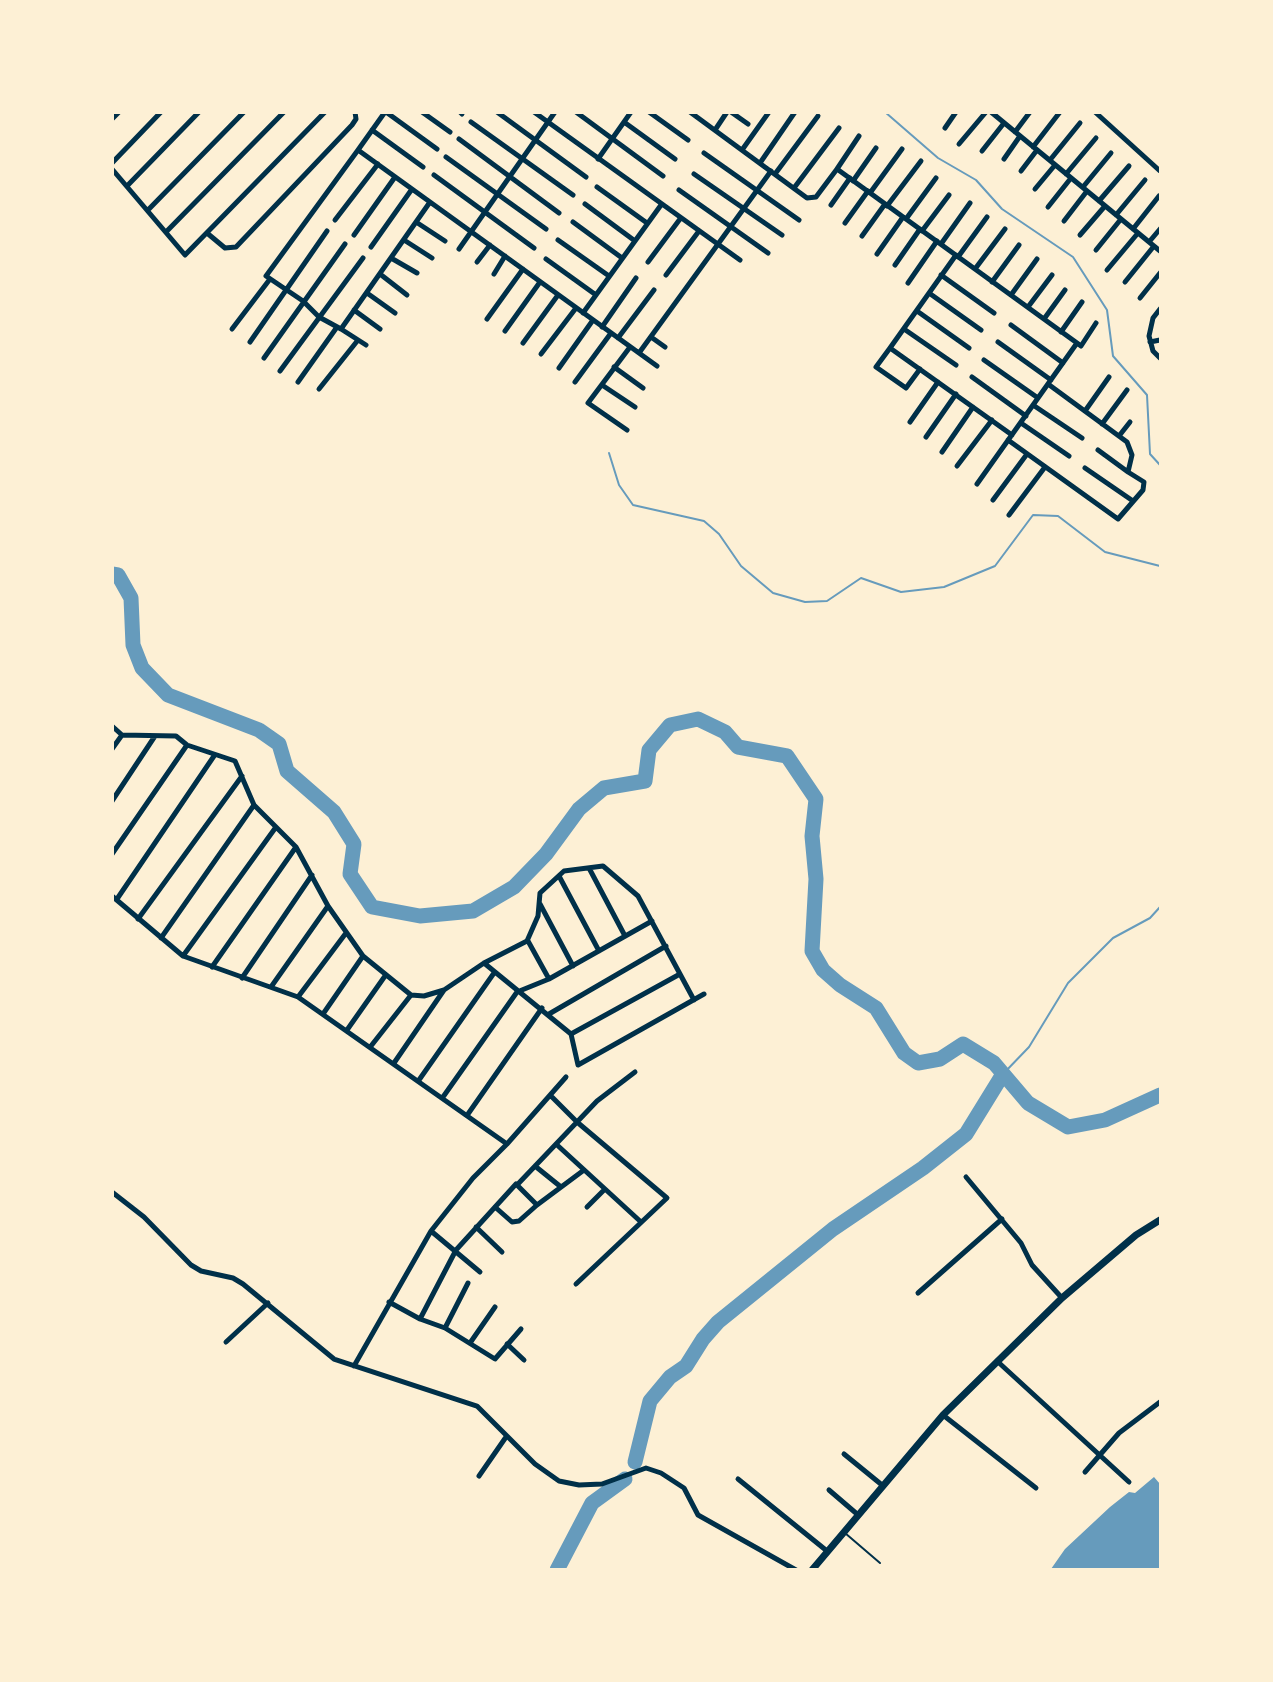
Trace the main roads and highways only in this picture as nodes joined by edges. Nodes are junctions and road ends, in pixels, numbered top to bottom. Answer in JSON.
{"nodes":[{"id":1,"x":1161,"y":1220,"type":"edge"},
{"id":2,"x":812,"y":1569,"type":"edge"}],
"edges":[{"from":1,"to":2,"type":"main road"}]}
